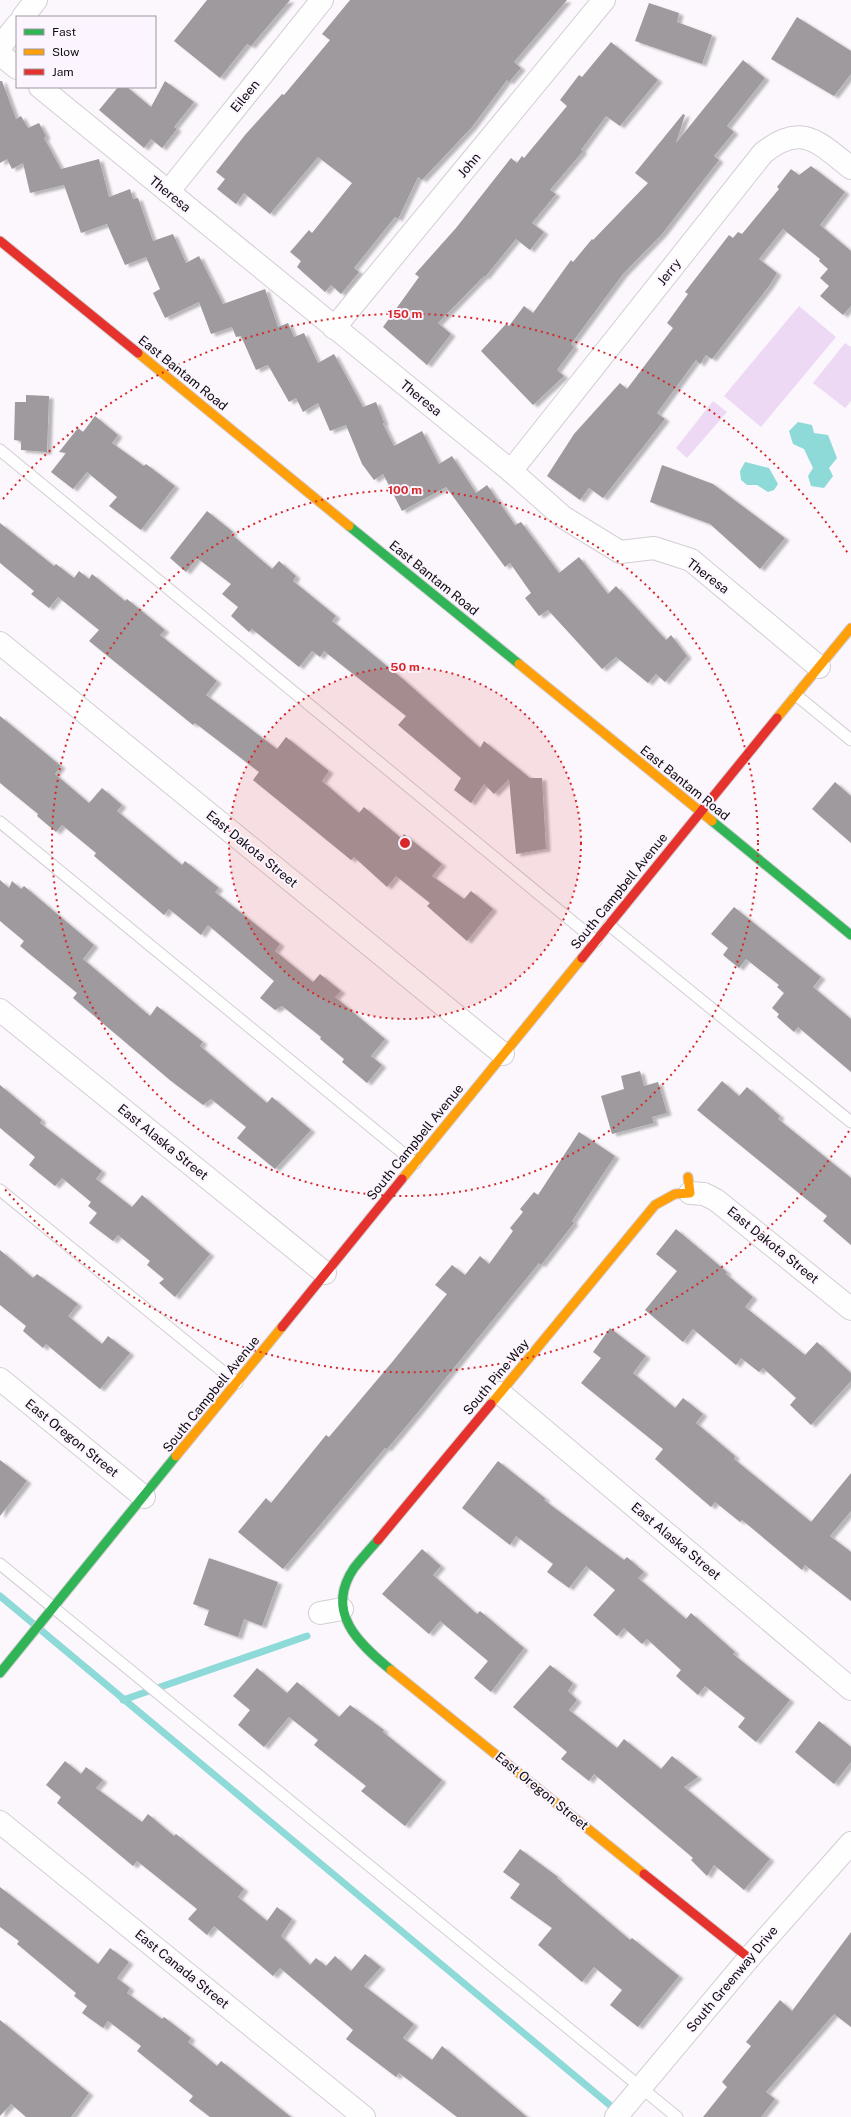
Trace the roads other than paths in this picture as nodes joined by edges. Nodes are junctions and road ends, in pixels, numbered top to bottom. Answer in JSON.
{"nodes":[{"id":1,"x":36,"y":0,"type":"edge"},
{"id":2,"x":322,"y":0,"type":"edge"},
{"id":3,"x":604,"y":1,"type":"edge"},
{"id":4,"x":24,"y":16,"type":"edge"},
{"id":5,"x":16,"y":26,"type":"edge"},
{"id":6,"x":0,"y":48,"type":"edge"},
{"id":7,"x":0,"y":54,"type":"edge"},
{"id":8,"x":16,"y":67,"type":"edge"},
{"id":9,"x":41,"y":88,"type":"edge"},
{"id":10,"x":851,"y":168,"type":"edge"},
{"id":11,"x":168,"y":192,"type":"junction"},
{"id":12,"x":0,"y":241,"type":"edge"},
{"id":13,"x":334,"y":328,"type":"junction"},
{"id":14,"x":0,"y":450,"type":"edge"},
{"id":15,"x":511,"y":471,"type":"junction"},
{"id":16,"x":851,"y":628,"type":"edge"},
{"id":17,"x":0,"y":644,"type":"edge"},
{"id":18,"x":820,"y":666,"type":"junction"},
{"id":19,"x":796,"y":695,"type":"junction"},
{"id":20,"x":851,"y":740,"type":"edge"},
{"id":21,"x":700,"y":812,"type":"junction"},
{"id":22,"x":0,"y":822,"type":"edge"},
{"id":23,"x":609,"y":925,"type":"junction"},
{"id":24,"x":851,"y":935,"type":"edge"},
{"id":25,"x":596,"y":941,"type":"junction"},
{"id":26,"x":0,"y":1010,"type":"edge"},
{"id":27,"x":503,"y":1054,"type":"junction"},
{"id":28,"x":851,"y":1122,"type":"edge"},
{"id":29,"x":415,"y":1163,"type":"junction"},
{"id":30,"x":689,"y":1185,"type":"joint"},
{"id":31,"x":0,"y":1190,"type":"edge"},
{"id":32,"x":325,"y":1273,"type":"junction"},
{"id":33,"x":851,"y":1309,"type":"edge"},
{"id":34,"x":0,"y":1379,"type":"edge"},
{"id":35,"x":237,"y":1383,"type":"junction"},
{"id":36,"x":500,"y":1393,"type":"junction"},
{"id":37,"x":144,"y":1497,"type":"junction"},
{"id":38,"x":0,"y":1564,"type":"edge"},
{"id":39,"x":50,"y":1612,"type":"junction"},
{"id":40,"x":343,"y":1612,"type":"junction"},
{"id":41,"x":320,"y":1613,"type":"dead end"},
{"id":42,"x":0,"y":1673,"type":"edge"},
{"id":43,"x":851,"y":1688,"type":"edge"},
{"id":44,"x":0,"y":1822,"type":"edge"},
{"id":45,"x":851,"y":1843,"type":"edge"},
{"id":46,"x":749,"y":1958,"type":"junction"},
{"id":47,"x":641,"y":2087,"type":"junction"},
{"id":48,"x":364,"y":2117,"type":"edge"},
{"id":49,"x":616,"y":2117,"type":"edge"},
{"id":50,"x":676,"y":2117,"type":"edge"}],
"edges":[{"from":1,"to":4,"type":"street"},
{"from":2,"to":11,"type":"street","name":"Eileen"},
{"from":3,"to":13,"type":"street","name":"John"},
{"from":5,"to":6,"type":"street"},
{"from":7,"to":8,"type":"street"},
{"from":9,"to":11,"type":"street","name":"Theresa"},
{"from":10,"to":15,"type":"street","name":"Jerry"},
{"from":11,"to":13,"type":"street","name":"Theresa"},
{"from":12,"to":21,"type":"street","name":"East Bantam Road"},
{"from":13,"to":15,"type":"street","name":"Theresa"},
{"from":14,"to":25,"type":"lane"},
{"from":15,"to":18,"type":"street","name":"Theresa"},
{"from":16,"to":18,"type":"street","name":"South Campbell Avenue"},
{"from":17,"to":27,"type":"street","name":"East Dakota Street"},
{"from":18,"to":19,"type":"street","name":"South Campbell Avenue"},
{"from":19,"to":20,"type":"lane"},
{"from":19,"to":21,"type":"street","name":"South Campbell Avenue"},
{"from":21,"to":23,"type":"street","name":"South Campbell Avenue"},
{"from":21,"to":24,"type":"street","name":"East Bantam Road"},
{"from":22,"to":29,"type":"lane"},
{"from":23,"to":25,"type":"street","name":"South Campbell Avenue"},
{"from":23,"to":28,"type":"lane"},
{"from":25,"to":27,"type":"street","name":"South Campbell Avenue"},
{"from":26,"to":32,"type":"street","name":"East Alaska Street"},
{"from":27,"to":29,"type":"street","name":"South Campbell Avenue"},
{"from":29,"to":32,"type":"street","name":"South Campbell Avenue"},
{"from":30,"to":33,"type":"street","name":"East Dakota Street"},
{"from":30,"to":36,"type":"street","name":"South Pine Way"},
{"from":31,"to":35,"type":"lane"},
{"from":32,"to":35,"type":"street","name":"South Campbell Avenue"},
{"from":34,"to":37,"type":"street","name":"East Oregon Street"},
{"from":35,"to":37,"type":"street","name":"South Campbell Avenue"},
{"from":36,"to":40,"type":"street","name":"South Pine Way"},
{"from":36,"to":43,"type":"street","name":"East Alaska Street"},
{"from":37,"to":39,"type":"street","name":"South Campbell Avenue"},
{"from":38,"to":39,"type":"lane"},
{"from":39,"to":42,"type":"street","name":"South Campbell Avenue"},
{"from":39,"to":47,"type":"lane"},
{"from":40,"to":41,"type":"street"},
{"from":40,"to":46,"type":"street","name":"East Oregon Street"},
{"from":44,"to":48,"type":"street","name":"East Canada Street"},
{"from":45,"to":46,"type":"street","name":"South Greenway Drive"},
{"from":46,"to":47,"type":"street","name":"South Greenway Drive"},
{"from":47,"to":49,"type":"street","name":"South Greenway Drive"},
{"from":47,"to":50,"type":"lane"}]}
